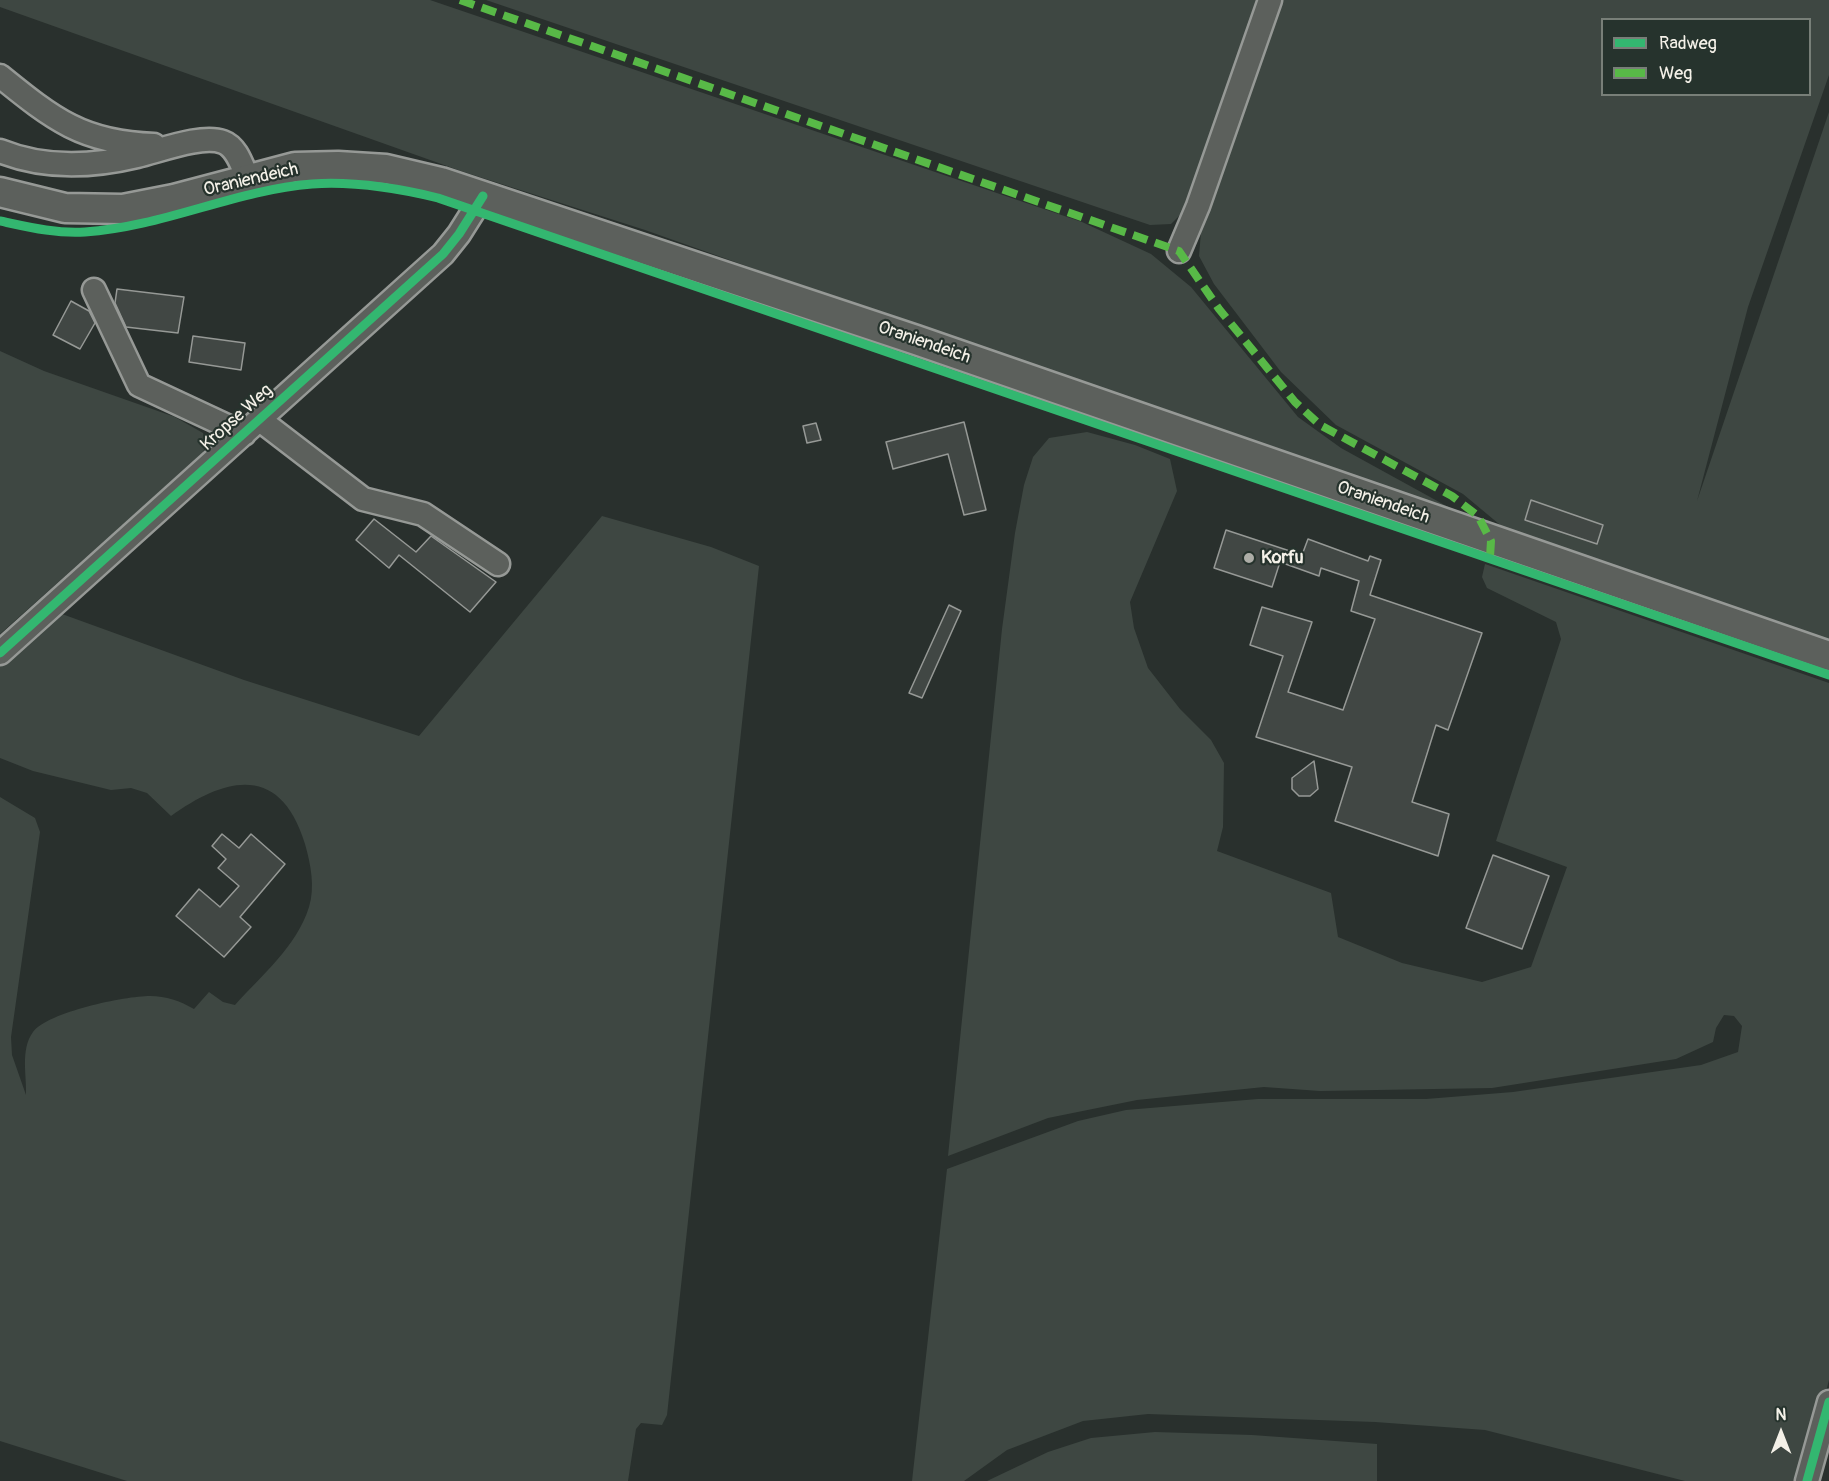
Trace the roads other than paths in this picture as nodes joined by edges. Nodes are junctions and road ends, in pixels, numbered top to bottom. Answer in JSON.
{"nodes":[{"id":1,"x":1270,"y":0,"type":"edge"},
{"id":2,"x":0,"y":76,"type":"edge"},
{"id":3,"x":186,"y":144,"type":"junction"},
{"id":4,"x":0,"y":151,"type":"edge"},
{"id":5,"x":248,"y":179,"type":"junction"},
{"id":6,"x":0,"y":192,"type":"edge"},
{"id":7,"x":483,"y":196,"type":"junction"},
{"id":8,"x":1179,"y":251,"type":"dead end"},
{"id":9,"x":94,"y":290,"type":"dead end"},
{"id":10,"x":252,"y":427,"type":"junction"},
{"id":11,"x":498,"y":564,"type":"dead end"},
{"id":12,"x":0,"y":652,"type":"edge"},
{"id":13,"x":1829,"y":656,"type":"edge"},
{"id":14,"x":1829,"y":1402,"type":"edge"},
{"id":15,"x":1807,"y":1481,"type":"edge"}],
"edges":[{"from":1,"to":8,"type":"street"},
{"from":2,"to":3,"type":"street"},
{"from":3,"to":4,"type":"street"},
{"from":3,"to":5,"type":"street"},
{"from":5,"to":6,"type":"main road","name":"Oraniendeich"},
{"from":5,"to":7,"type":"main road","name":"Oraniendeich"},
{"from":7,"to":10,"type":"street","name":"Kropse Weg"},
{"from":7,"to":13,"type":"main road","name":"Oraniendeich"},
{"from":9,"to":10,"type":"street"},
{"from":10,"to":11,"type":"street"},
{"from":10,"to":12,"type":"street","name":"Kropse Weg"},
{"from":14,"to":15,"type":"street"}]}
